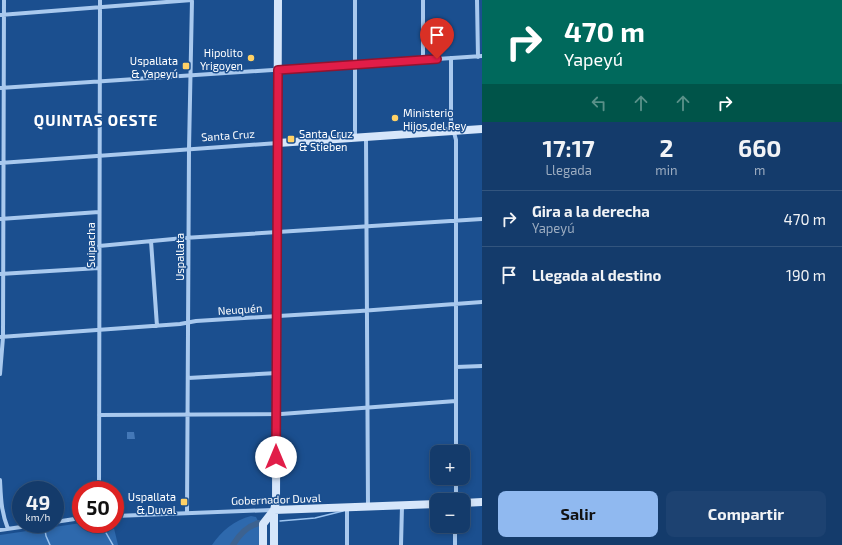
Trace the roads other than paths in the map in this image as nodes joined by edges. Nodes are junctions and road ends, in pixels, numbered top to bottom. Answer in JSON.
{"nodes":[{"id":1,"x":4,"y":0,"type":"edge"},
{"id":2,"x":100,"y":0,"type":"edge"},
{"id":3,"x":192,"y":0,"type":"edge"},
{"id":4,"x":278,"y":0,"type":"edge"},
{"id":5,"x":355,"y":0,"type":"edge"},
{"id":6,"x":423,"y":0,"type":"edge"},
{"id":7,"x":477,"y":0,"type":"edge"},
{"id":8,"x":100,"y":7,"type":"junction"},
{"id":9,"x":2,"y":15,"type":"edge"},
{"id":10,"x":480,"y":56,"type":"edge"},
{"id":11,"x":451,"y":58,"type":"junction"},
{"id":12,"x":423,"y":60,"type":"junction"},
{"id":13,"x":355,"y":65,"type":"junction"},
{"id":14,"x":278,"y":70,"type":"junction"},
{"id":15,"x":190,"y":76,"type":"junction"},
{"id":16,"x":100,"y":82,"type":"junction"},
{"id":17,"x":2,"y":88,"type":"edge"},
{"id":18,"x":482,"y":129,"type":"edge"},
{"id":19,"x":453,"y":131,"type":"junction"},
{"id":20,"x":366,"y":137,"type":"junction"},
{"id":21,"x":355,"y":138,"type":"junction"},
{"id":22,"x":278,"y":143,"type":"junction"},
{"id":23,"x":189,"y":149,"type":"junction"},
{"id":24,"x":100,"y":156,"type":"junction"},
{"id":25,"x":2,"y":163,"type":"edge"},
{"id":26,"x":99,"y":212,"type":"junction"},
{"id":27,"x":2,"y":219,"type":"edge"},
{"id":28,"x":482,"y":219,"type":"edge"},
{"id":29,"x":456,"y":221,"type":"junction"},
{"id":30,"x":366,"y":227,"type":"junction"},
{"id":31,"x":277,"y":232,"type":"junction"},
{"id":32,"x":188,"y":238,"type":"junction"},
{"id":33,"x":151,"y":241,"type":"junction"},
{"id":34,"x":99,"y":246,"type":"junction"},
{"id":35,"x":99,"y":268,"type":"junction"},
{"id":36,"x":2,"y":274,"type":"edge"},
{"id":37,"x":482,"y":302,"type":"edge"},
{"id":38,"x":456,"y":304,"type":"junction"},
{"id":39,"x":367,"y":310,"type":"junction"},
{"id":40,"x":277,"y":316,"type":"junction"},
{"id":41,"x":188,"y":322,"type":"junction"},
{"id":42,"x":157,"y":326,"type":"junction"},
{"id":43,"x":99,"y":330,"type":"junction"},
{"id":44,"x":2,"y":337,"type":"edge"},
{"id":45,"x":482,"y":366,"type":"edge"},
{"id":46,"x":456,"y":367,"type":"junction"},
{"id":47,"x":277,"y":373,"type":"junction"},
{"id":48,"x":0,"y":374,"type":"edge"},
{"id":49,"x":188,"y":378,"type":"junction"},
{"id":50,"x":456,"y":401,"type":"junction"},
{"id":51,"x":367,"y":408,"type":"junction"},
{"id":52,"x":277,"y":414,"type":"junction"},
{"id":53,"x":99,"y":415,"type":"junction"},
{"id":54,"x":187,"y":415,"type":"junction"},
{"id":55,"x":456,"y":445,"type":"edge"},
{"id":56,"x":0,"y":480,"type":"edge"},
{"id":57,"x":99,"y":481,"type":"edge"},
{"id":58,"x":482,"y":502,"type":"edge"},
{"id":59,"x":470,"y":503,"type":"edge"},
{"id":60,"x":430,"y":504,"type":"edge"},
{"id":61,"x":402,"y":505,"type":"junction"},
{"id":62,"x":368,"y":506,"type":"junction"},
{"id":63,"x":347,"y":507,"type":"junction"},
{"id":64,"x":274,"y":510,"type":"junction"},
{"id":65,"x":187,"y":513,"type":"junction"},
{"id":66,"x":124,"y":516,"type":"edge"},
{"id":67,"x":12,"y":528,"type":"edge"},
{"id":68,"x":8,"y":529,"type":"junction"},
{"id":69,"x":0,"y":530,"type":"edge"},
{"id":70,"x":456,"y":533,"type":"edge"},
{"id":71,"x":263,"y":545,"type":"edge"},
{"id":72,"x":274,"y":545,"type":"edge"},
{"id":73,"x":347,"y":545,"type":"edge"},
{"id":74,"x":401,"y":545,"type":"edge"},
{"id":75,"x":456,"y":545,"type":"edge"}],
"edges":[{"from":1,"to":9,"type":"street"},
{"from":2,"to":8,"type":"street","name":"Suipacha"},
{"from":3,"to":8,"type":"street"},
{"from":3,"to":15,"type":"street","name":"Uspallata"},
{"from":4,"to":14,"type":"main road"},
{"from":5,"to":13,"type":"street"},
{"from":6,"to":12,"type":"street"},
{"from":7,"to":10,"type":"street"},
{"from":8,"to":9,"type":"street"},
{"from":8,"to":16,"type":"street","name":"Suipacha"},
{"from":9,"to":17,"type":"street"},
{"from":10,"to":11,"type":"street"},
{"from":11,"to":12,"type":"street"},
{"from":11,"to":19,"type":"street"},
{"from":12,"to":13,"type":"street"},
{"from":13,"to":14,"type":"street"},
{"from":13,"to":21,"type":"street"},
{"from":14,"to":15,"type":"street"},
{"from":14,"to":22,"type":"main road"},
{"from":15,"to":16,"type":"street"},
{"from":15,"to":23,"type":"street","name":"Uspallata"},
{"from":16,"to":17,"type":"street"},
{"from":16,"to":24,"type":"street","name":"Suipacha"},
{"from":17,"to":25,"type":"street"},
{"from":18,"to":19,"type":"main road","name":"Santa Cruz"},
{"from":19,"to":20,"type":"main road","name":"Santa Cruz"},
{"from":19,"to":29,"type":"street"},
{"from":20,"to":21,"type":"main road","name":"Santa Cruz"},
{"from":20,"to":30,"type":"street"},
{"from":21,"to":22,"type":"main road","name":"Santa Cruz"},
{"from":22,"to":23,"type":"street","name":"Santa Cruz"},
{"from":22,"to":31,"type":"main road"},
{"from":23,"to":24,"type":"street","name":"Santa Cruz"},
{"from":23,"to":32,"type":"street","name":"Uspallata"},
{"from":24,"to":25,"type":"street","name":"Santa Cruz"},
{"from":24,"to":26,"type":"street","name":"Suipacha"},
{"from":25,"to":27,"type":"street"},
{"from":26,"to":27,"type":"street"},
{"from":26,"to":34,"type":"street","name":"Suipacha"},
{"from":27,"to":36,"type":"street"},
{"from":28,"to":29,"type":"street"},
{"from":29,"to":30,"type":"street"},
{"from":29,"to":38,"type":"street"},
{"from":30,"to":31,"type":"street"},
{"from":30,"to":39,"type":"street"},
{"from":31,"to":32,"type":"street"},
{"from":31,"to":40,"type":"main road"},
{"from":32,"to":33,"type":"street"},
{"from":32,"to":41,"type":"street","name":"Uspallata"},
{"from":33,"to":34,"type":"street"},
{"from":33,"to":42,"type":"street"},
{"from":34,"to":35,"type":"street","name":"Suipacha"},
{"from":35,"to":36,"type":"street"},
{"from":35,"to":43,"type":"street","name":"Suipacha"},
{"from":36,"to":44,"type":"street"},
{"from":37,"to":38,"type":"street","name":"Neuquén"},
{"from":38,"to":39,"type":"street","name":"Neuquén"},
{"from":38,"to":46,"type":"street"},
{"from":39,"to":40,"type":"street","name":"Neuquén"},
{"from":39,"to":51,"type":"street"},
{"from":40,"to":41,"type":"street","name":"Neuquén"},
{"from":40,"to":47,"type":"main road"},
{"from":41,"to":42,"type":"street","name":"Neuquén"},
{"from":41,"to":49,"type":"street","name":"Uspallata"},
{"from":42,"to":43,"type":"street","name":"Neuquén"},
{"from":43,"to":44,"type":"street","name":"Neuquén"},
{"from":43,"to":53,"type":"street","name":"Suipacha"},
{"from":44,"to":48,"type":"street"},
{"from":45,"to":46,"type":"street"},
{"from":46,"to":50,"type":"street"},
{"from":47,"to":49,"type":"street"},
{"from":47,"to":52,"type":"main road"},
{"from":49,"to":54,"type":"street","name":"Uspallata"},
{"from":50,"to":51,"type":"street"},
{"from":50,"to":55,"type":"street"},
{"from":51,"to":52,"type":"street"},
{"from":51,"to":62,"type":"street"},
{"from":52,"to":54,"type":"street"},
{"from":52,"to":64,"type":"main road"},
{"from":53,"to":54,"type":"street"},
{"from":53,"to":57,"type":"street","name":"Suipacha"},
{"from":54,"to":65,"type":"street","name":"Uspallata"},
{"from":56,"to":68,"type":"street"},
{"from":58,"to":59,"type":"main road"},
{"from":60,"to":61,"type":"main road","name":"Gobernador Duval"},
{"from":61,"to":62,"type":"main road","name":"Gobernador Duval"},
{"from":61,"to":74,"type":"street"},
{"from":62,"to":63,"type":"main road","name":"Gobernador Duval"},
{"from":63,"to":64,"type":"main road","name":"Gobernador Duval"},
{"from":63,"to":73,"type":"street"},
{"from":64,"to":65,"type":"street","name":"Gobernador Duval"},
{"from":64,"to":71,"type":"main road"},
{"from":64,"to":72,"type":"main road"},
{"from":65,"to":66,"type":"street","name":"Gobernador Duval"},
{"from":67,"to":68,"type":"street"},
{"from":68,"to":69,"type":"street"},
{"from":70,"to":75,"type":"street"}]}
